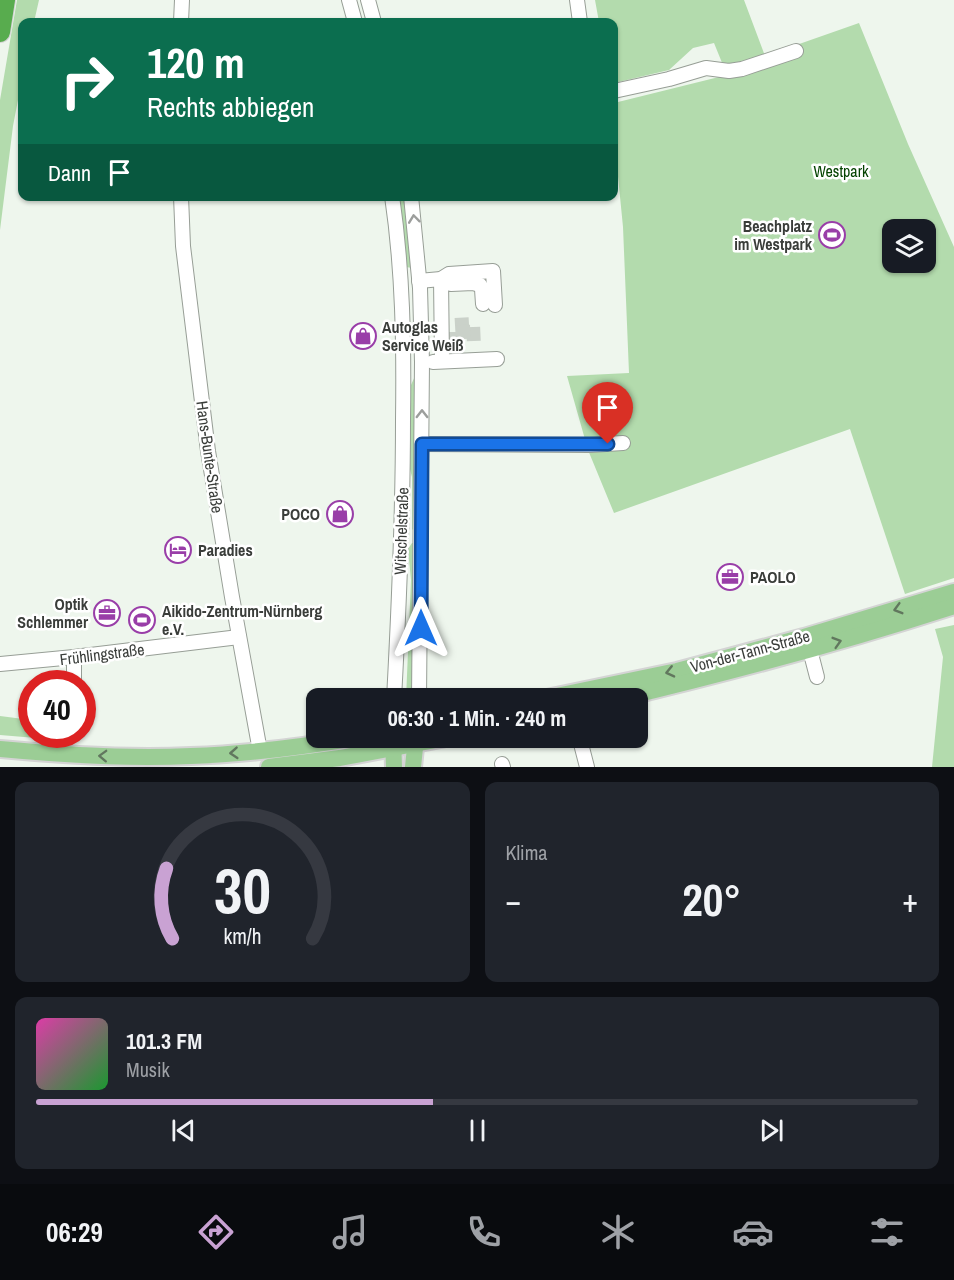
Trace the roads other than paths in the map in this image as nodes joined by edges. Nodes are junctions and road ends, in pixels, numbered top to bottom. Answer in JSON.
{"nodes":[{"id":1,"x":5,"y":0,"type":"edge"},
{"id":2,"x":182,"y":0,"type":"edge"},
{"id":3,"x":349,"y":0,"type":"edge"},
{"id":4,"x":368,"y":0,"type":"edge"},
{"id":5,"x":577,"y":0,"type":"edge"},
{"id":6,"x":181,"y":18,"type":"edge"},
{"id":7,"x":354,"y":18,"type":"edge"},
{"id":8,"x":374,"y":18,"type":"edge"},
{"id":9,"x":579,"y":18,"type":"edge"},
{"id":10,"x":0,"y":33,"type":"edge"},
{"id":11,"x":796,"y":51,"type":"dead end"},
{"id":12,"x":618,"y":91,"type":"edge"},
{"id":13,"x":181,"y":201,"type":"edge"},
{"id":14,"x":393,"y":201,"type":"edge"},
{"id":15,"x":411,"y":201,"type":"edge"},
{"id":16,"x":401,"y":274,"type":"junction"},
{"id":17,"x":419,"y":277,"type":"junction"},
{"id":18,"x":441,"y":279,"type":"junction"},
{"id":19,"x":497,"y":360,"type":"dead end"},
{"id":20,"x":458,"y":361,"type":"junction"},
{"id":21,"x":422,"y":362,"type":"junction"},
{"id":22,"x":404,"y":363,"type":"junction"},
{"id":23,"x":623,"y":443,"type":"dead end"},
{"id":24,"x":422,"y":444,"type":"junction"},
{"id":25,"x":401,"y":534,"type":"junction"},
{"id":26,"x":421,"y":536,"type":"junction"},
{"id":27,"x":954,"y":592,"type":"edge"},
{"id":28,"x":954,"y":606,"type":"edge"},
{"id":29,"x":239,"y":637,"type":"junction"},
{"id":30,"x":810,"y":650,"type":"junction"},
{"id":31,"x":74,"y":657,"type":"junction"},
{"id":32,"x":0,"y":664,"type":"edge"},
{"id":33,"x":74,"y":670,"type":"edge"},
{"id":34,"x":817,"y":677,"type":"dead end"},
{"id":35,"x":394,"y":688,"type":"edge"},
{"id":36,"x":419,"y":688,"type":"edge"},
{"id":37,"x":593,"y":688,"type":"edge"},
{"id":38,"x":648,"y":692,"type":"edge"},
{"id":39,"x":306,"y":745,"type":"edge"},
{"id":40,"x":375,"y":748,"type":"edge"},
{"id":41,"x":393,"y":748,"type":"edge"},
{"id":42,"x":415,"y":748,"type":"edge"},
{"id":43,"x":582,"y":748,"type":"edge"},
{"id":44,"x":0,"y":749,"type":"edge"},
{"id":45,"x":260,"y":751,"type":"junction"},
{"id":46,"x":269,"y":767,"type":"edge"},
{"id":47,"x":394,"y":767,"type":"edge"},
{"id":48,"x":413,"y":767,"type":"edge"},
{"id":49,"x":587,"y":767,"type":"edge"}],
"edges":[{"from":1,"to":10,"type":"highway"},
{"from":2,"to":6,"type":"street"},
{"from":3,"to":7,"type":"street"},
{"from":4,"to":8,"type":"street"},
{"from":5,"to":9,"type":"street"},
{"from":11,"to":12,"type":"street"},
{"from":13,"to":29,"type":"street","name":"Hans-Bunte-Straße"},
{"from":14,"to":16,"type":"street","name":"Witschelstraße"},
{"from":17,"to":15,"type":"street","name":"Witschelstraße","one_way":true},
{"from":16,"to":17,"type":"street"},
{"from":16,"to":22,"type":"street","name":"Witschelstraße"},
{"from":17,"to":18,"type":"street"},
{"from":17,"to":21,"type":"street","name":"Witschelstraße"},
{"from":18,"to":18,"type":"street"},
{"from":18,"to":20,"type":"street"},
{"from":19,"to":20,"type":"street"},
{"from":20,"to":20,"type":"street"},
{"from":20,"to":21,"type":"street"},
{"from":21,"to":22,"type":"street"},
{"from":24,"to":21,"type":"street","name":"Witschelstraße","one_way":true},
{"from":22,"to":25,"type":"street","name":"Witschelstraße"},
{"from":23,"to":24,"type":"street"},
{"from":24,"to":26,"type":"street","name":"Witschelstraße"},
{"from":25,"to":26,"type":"street"},
{"from":25,"to":35,"type":"street","name":"Witschelstraße"},
{"from":26,"to":36,"type":"street","name":"Witschelstraße"},
{"from":27,"to":37,"type":"main road","name":"Von-der-Tann-Straße","one_way":true},
{"from":30,"to":28,"type":"main road","name":"Von-der-Tann-Straße","one_way":true},
{"from":29,"to":31,"type":"street","name":"Frühlingstraße"},
{"from":29,"to":45,"type":"street","name":"Hans-Bunte-Straße"},
{"from":30,"to":34,"type":"street"},
{"from":30,"to":38,"type":"main road","name":"Von-der-Tann-Straße"},
{"from":31,"to":32,"type":"street","name":"Frühlingstraße"},
{"from":31,"to":33,"type":"street"},
{"from":39,"to":45,"type":"main road"},
{"from":40,"to":46,"type":"main road"},
{"from":41,"to":47,"type":"main road"},
{"from":42,"to":48,"type":"main road"},
{"from":43,"to":49,"type":"street"},
{"from":45,"to":44,"type":"main road","one_way":true}]}
